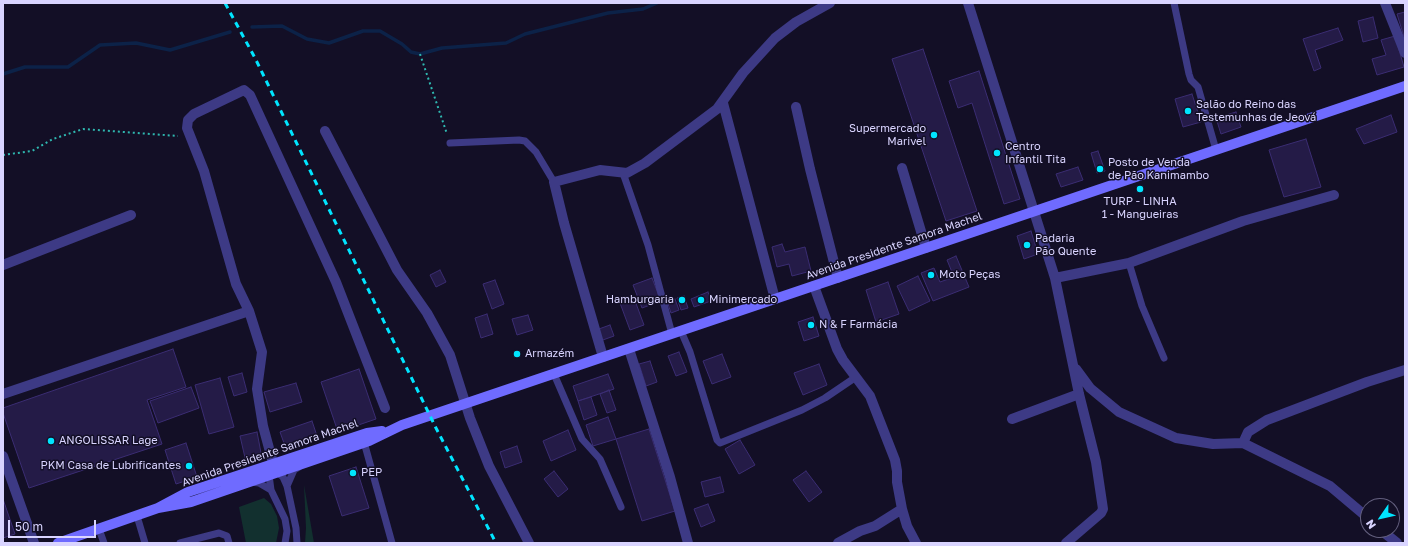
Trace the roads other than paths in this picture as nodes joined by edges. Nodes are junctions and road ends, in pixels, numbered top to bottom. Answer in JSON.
{"nodes":[{"id":1,"x":830,"y":3,"type":"edge"},
{"id":2,"x":968,"y":3,"type":"edge"},
{"id":3,"x":1174,"y":3,"type":"edge"},
{"id":4,"x":1385,"y":3,"type":"edge"},
{"id":5,"x":1405,"y":53,"type":"edge"},
{"id":6,"x":1405,"y":86,"type":"edge"},
{"id":7,"x":723,"y":103,"type":"junction"},
{"id":8,"x":796,"y":107,"type":"dead end"},
{"id":9,"x":325,"y":131,"type":"dead end"},
{"id":10,"x":450,"y":143,"type":"road end"},
{"id":11,"x":1216,"y":150,"type":"junction"},
{"id":12,"x":902,"y":168,"type":"dead end"},
{"id":13,"x":623,"y":173,"type":"junction"},
{"id":14,"x":554,"y":182,"type":"junction"},
{"id":15,"x":1334,"y":195,"type":"dead end"},
{"id":16,"x":1035,"y":211,"type":"junction"},
{"id":17,"x":131,"y":215,"type":"dead end"},
{"id":18,"x":926,"y":248,"type":"junction"},
{"id":19,"x":1129,"y":263,"type":"junction"},
{"id":20,"x":3,"y":265,"type":"edge"},
{"id":21,"x":838,"y":278,"type":"junction"},
{"id":22,"x":1056,"y":278,"type":"junction"},
{"id":23,"x":814,"y":286,"type":"junction"},
{"id":24,"x":775,"y":299,"type":"junction"},
{"id":25,"x":249,"y":311,"type":"junction"},
{"id":26,"x":676,"y":332,"type":"junction"},
{"id":27,"x":629,"y":349,"type":"junction"},
{"id":28,"x":603,"y":357,"type":"junction"},
{"id":29,"x":1164,"y":358,"type":"dead end"},
{"id":30,"x":1075,"y":367,"type":"junction"},
{"id":31,"x":1405,"y":370,"type":"edge"},
{"id":32,"x":554,"y":374,"type":"junction"},
{"id":33,"x":856,"y":378,"type":"junction"},
{"id":34,"x":3,"y":394,"type":"edge"},
{"id":35,"x":1079,"y":394,"type":"junction"},
{"id":36,"x":467,"y":403,"type":"junction"},
{"id":37,"x":385,"y":408,"type":"dead end"},
{"id":38,"x":1012,"y":419,"type":"dead end"},
{"id":39,"x":391,"y":429,"type":"junction"},
{"id":40,"x":364,"y":442,"type":"junction"},
{"id":41,"x":1244,"y":443,"type":"junction"},
{"id":42,"x":3,"y":456,"type":"edge"},
{"id":43,"x":307,"y":462,"type":"junction"},
{"id":44,"x":273,"y":468,"type":"junction"},
{"id":45,"x":249,"y":482,"type":"junction"},
{"id":46,"x":287,"y":486,"type":"junction"},
{"id":47,"x":271,"y":490,"type":"junction"},
{"id":48,"x":621,"y":507,"type":"dead end"},
{"id":49,"x":158,"y":508,"type":"junction"},
{"id":50,"x":902,"y":509,"type":"junction"},
{"id":51,"x":1360,"y":511,"type":"edge"},
{"id":52,"x":137,"y":516,"type":"junction"},
{"id":53,"x":99,"y":529,"type":"junction"},
{"id":54,"x":34,"y":543,"type":"edge"},
{"id":55,"x":58,"y":543,"type":"edge"},
{"id":56,"x":104,"y":543,"type":"edge"},
{"id":57,"x":145,"y":543,"type":"edge"},
{"id":58,"x":180,"y":543,"type":"edge"},
{"id":59,"x":229,"y":543,"type":"edge"},
{"id":60,"x":285,"y":543,"type":"edge"},
{"id":61,"x":297,"y":543,"type":"edge"},
{"id":62,"x":392,"y":543,"type":"edge"},
{"id":63,"x":528,"y":543,"type":"edge"},
{"id":64,"x":688,"y":543,"type":"edge"},
{"id":65,"x":838,"y":543,"type":"edge"},
{"id":66,"x":916,"y":543,"type":"edge"},
{"id":67,"x":1066,"y":543,"type":"edge"}],
"edges":[{"from":1,"to":7,"type":"street"},
{"from":2,"to":16,"type":"street"},
{"from":3,"to":11,"type":"lane"},
{"from":4,"to":5,"type":"street"},
{"from":6,"to":11,"type":"main road","name":"Avenida Presidente Samora Machel"},
{"from":7,"to":13,"type":"street"},
{"from":7,"to":24,"type":"street"},
{"from":8,"to":21,"type":"street"},
{"from":9,"to":36,"type":"street"},
{"from":10,"to":14,"type":"lane"},
{"from":11,"to":16,"type":"main road","name":"Avenida Presidente Samora Machel"},
{"from":12,"to":18,"type":"street"},
{"from":13,"to":14,"type":"street"},
{"from":13,"to":26,"type":"lane"},
{"from":14,"to":28,"type":"street"},
{"from":15,"to":19,"type":"street"},
{"from":16,"to":18,"type":"main road","name":"Avenida Presidente Samora Machel"},
{"from":16,"to":22,"type":"street"},
{"from":17,"to":20,"type":"street"},
{"from":18,"to":21,"type":"main road","name":"Avenida Presidente Samora Machel"},
{"from":19,"to":22,"type":"street"},
{"from":19,"to":29,"type":"lane"},
{"from":21,"to":23,"type":"main road","name":"Avenida Presidente Samora Machel"},
{"from":22,"to":30,"type":"street"},
{"from":23,"to":24,"type":"main road","name":"Avenida Presidente Samora Machel"},
{"from":23,"to":33,"type":"street"},
{"from":24,"to":26,"type":"main road","name":"Avenida Presidente Samora Machel"},
{"from":25,"to":34,"type":"street"},
{"from":25,"to":37,"type":"street"},
{"from":25,"to":44,"type":"street"},
{"from":26,"to":27,"type":"main road","name":"Avenida Presidente Samora Machel"},
{"from":26,"to":33,"type":"lane"},
{"from":27,"to":28,"type":"main road","name":"Avenida Presidente Samora Machel"},
{"from":27,"to":64,"type":"street"},
{"from":28,"to":32,"type":"main road","name":"Avenida Presidente Samora Machel"},
{"from":30,"to":35,"type":"street"},
{"from":30,"to":41,"type":"street"},
{"from":31,"to":41,"type":"street"},
{"from":32,"to":36,"type":"main road","name":"Avenida Presidente Samora Machel"},
{"from":32,"to":48,"type":"lane"},
{"from":33,"to":50,"type":"street"},
{"from":35,"to":38,"type":"street"},
{"from":35,"to":67,"type":"street"},
{"from":36,"to":39,"type":"main road","name":"Avenida Presidente Samora Machel"},
{"from":36,"to":63,"type":"street"},
{"from":39,"to":40,"type":"main road","name":"Avenida Presidente Samora Machel"},
{"from":39,"to":44,"type":"main road","name":"Avenida Presidente Samora Machel"},
{"from":40,"to":43,"type":"main road","name":"Avenida Presidente Samora Machel"},
{"from":40,"to":62,"type":"lane"},
{"from":41,"to":51,"type":"street"},
{"from":42,"to":54,"type":"street"},
{"from":43,"to":44,"type":"main road","name":"Avenida Presidente Samora Machel"},
{"from":43,"to":46,"type":"lane"},
{"from":44,"to":45,"type":"main road","name":"Avenida Presidente Samora Machel"},
{"from":44,"to":46,"type":"lane"},
{"from":44,"to":47,"type":"lane"},
{"from":44,"to":49,"type":"main road","name":"Avenida Presidente Samora Machel"},
{"from":45,"to":47,"type":"lane"},
{"from":45,"to":49,"type":"main road","name":"Avenida Presidente Samora Machel"},
{"from":46,"to":61,"type":"lane"},
{"from":47,"to":60,"type":"lane"},
{"from":49,"to":52,"type":"main road","name":"Avenida Presidente Samora Machel"},
{"from":50,"to":65,"type":"street"},
{"from":50,"to":66,"type":"street"},
{"from":52,"to":53,"type":"main road","name":"Avenida Presidente Samora Machel"},
{"from":52,"to":57,"type":"lane"},
{"from":53,"to":55,"type":"main road","name":"Avenida Presidente Samora Machel"},
{"from":53,"to":56,"type":"lane"},
{"from":58,"to":59,"type":"lane"}]}
